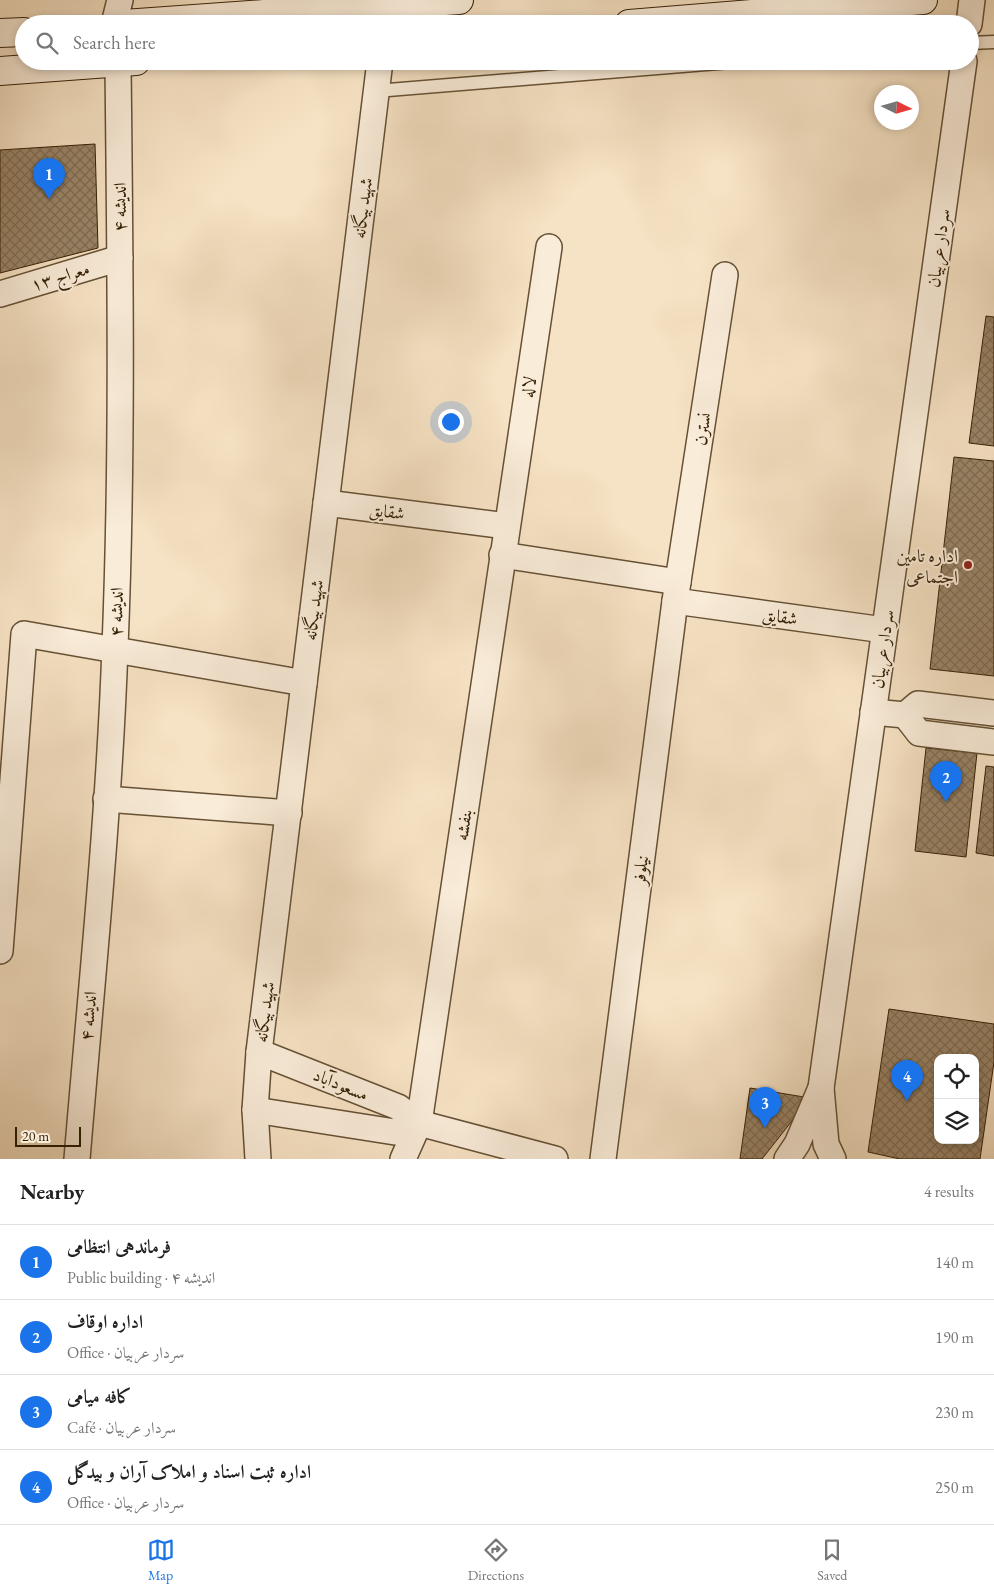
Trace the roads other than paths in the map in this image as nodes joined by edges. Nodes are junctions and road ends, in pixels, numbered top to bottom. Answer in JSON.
{"nodes":[{"id":1,"x":120,"y":0,"type":"edge"},
{"id":2,"x":459,"y":0,"type":"edge"},
{"id":3,"x":923,"y":0,"type":"edge"},
{"id":4,"x":972,"y":0,"type":"edge"},
{"id":5,"x":116,"y":15,"type":"edge"},
{"id":6,"x":250,"y":15,"type":"edge"},
{"id":7,"x":739,"y":15,"type":"edge"},
{"id":8,"x":970,"y":15,"type":"edge"},
{"id":9,"x":15,"y":32,"type":"edge"},
{"id":10,"x":0,"y":33,"type":"edge"},
{"id":11,"x":994,"y":42,"type":"edge"},
{"id":12,"x":979,"y":43,"type":"edge"},
{"id":13,"x":15,"y":70,"type":"edge"},
{"id":14,"x":127,"y":70,"type":"edge"},
{"id":15,"x":379,"y":70,"type":"edge"},
{"id":16,"x":633,"y":70,"type":"edge"},
{"id":17,"x":963,"y":70,"type":"edge"},
{"id":18,"x":0,"y":71,"type":"edge"},
{"id":19,"x":376,"y":91,"type":"junction"},
{"id":20,"x":549,"y":247,"type":"dead end"},
{"id":21,"x":120,"y":258,"type":"junction"},
{"id":22,"x":725,"y":276,"type":"dead end"},
{"id":23,"x":0,"y":294,"type":"edge"},
{"id":24,"x":326,"y":504,"type":"junction"},
{"id":25,"x":507,"y":526,"type":"junction"},
{"id":26,"x":502,"y":555,"type":"junction"},
{"id":27,"x":676,"y":591,"type":"junction"},
{"id":28,"x":884,"y":630,"type":"junction"},
{"id":29,"x":116,"y":649,"type":"junction"},
{"id":30,"x":304,"y":683,"type":"junction"},
{"id":31,"x":873,"y":712,"type":"junction"},
{"id":32,"x":994,"y":714,"type":"edge"},
{"id":33,"x":905,"y":715,"type":"junction"},
{"id":34,"x":994,"y":742,"type":"edge"},
{"id":35,"x":106,"y":799,"type":"junction"},
{"id":36,"x":289,"y":813,"type":"junction"},
{"id":37,"x":0,"y":951,"type":"edge"},
{"id":38,"x":259,"y":1052,"type":"junction"},
{"id":39,"x":821,"y":1088,"type":"junction"},
{"id":40,"x":255,"y":1110,"type":"junction"},
{"id":41,"x":419,"y":1123,"type":"junction"},
{"id":42,"x":77,"y":1159,"type":"edge"},
{"id":43,"x":258,"y":1159,"type":"edge"},
{"id":44,"x":403,"y":1159,"type":"edge"},
{"id":45,"x":555,"y":1159,"type":"edge"},
{"id":46,"x":603,"y":1159,"type":"edge"},
{"id":47,"x":787,"y":1159,"type":"edge"},
{"id":48,"x":833,"y":1159,"type":"edge"}],
"edges":[{"from":1,"to":5,"type":"street"},
{"from":2,"to":6,"type":"main road"},
{"from":3,"to":7,"type":"main road"},
{"from":4,"to":8,"type":"street"},
{"from":9,"to":10,"type":"main road"},
{"from":11,"to":12,"type":"lane"},
{"from":13,"to":18,"type":"main road"},
{"from":14,"to":21,"type":"street","name":"اندیشه ۴"},
{"from":15,"to":19,"type":"street","name":"شهید بیگانه"},
{"from":16,"to":19,"type":"lane"},
{"from":17,"to":28,"type":"street","name":"سردار عربیان"},
{"from":19,"to":24,"type":"street","name":"شهید بیگانه"},
{"from":20,"to":25,"type":"street","name":"لاله"},
{"from":21,"to":23,"type":"street","name":"معراج ۱۳"},
{"from":21,"to":29,"type":"street","name":"اندیشه ۴"},
{"from":22,"to":27,"type":"street","name":"نسترن"},
{"from":24,"to":25,"type":"street","name":"شقایق"},
{"from":24,"to":30,"type":"street","name":"شهید بیگانه"},
{"from":25,"to":26,"type":"street","name":"بنفشه"},
{"from":26,"to":27,"type":"street","name":"شقایق"},
{"from":26,"to":41,"type":"street","name":"بنفشه"},
{"from":27,"to":28,"type":"street","name":"شقایق"},
{"from":27,"to":46,"type":"street","name":"نیلوفر"},
{"from":28,"to":31,"type":"street","name":"سردار عربیان"},
{"from":29,"to":30,"type":"street"},
{"from":29,"to":35,"type":"street","name":"اندیشه ۴"},
{"from":29,"to":37,"type":"street"},
{"from":30,"to":36,"type":"street","name":"شهید بیگانه"},
{"from":31,"to":33,"type":"street"},
{"from":31,"to":39,"type":"street","name":"سردار عربیان"},
{"from":32,"to":33,"type":"street"},
{"from":33,"to":34,"type":"street"},
{"from":35,"to":36,"type":"street"},
{"from":35,"to":42,"type":"street","name":"اندیشه ۴"},
{"from":36,"to":38,"type":"street","name":"شهید بیگانه"},
{"from":38,"to":40,"type":"street","name":"شهید بیگانه"},
{"from":38,"to":41,"type":"street","name":"مسعودآباد"},
{"from":39,"to":47,"type":"street"},
{"from":39,"to":48,"type":"street"},
{"from":40,"to":41,"type":"street","name":"مسعودآباد"},
{"from":40,"to":43,"type":"street","name":"شهید بیگانه"},
{"from":41,"to":44,"type":"street","name":"بنفشه"},
{"from":41,"to":45,"type":"street","name":"مسعودآباد"}]}
